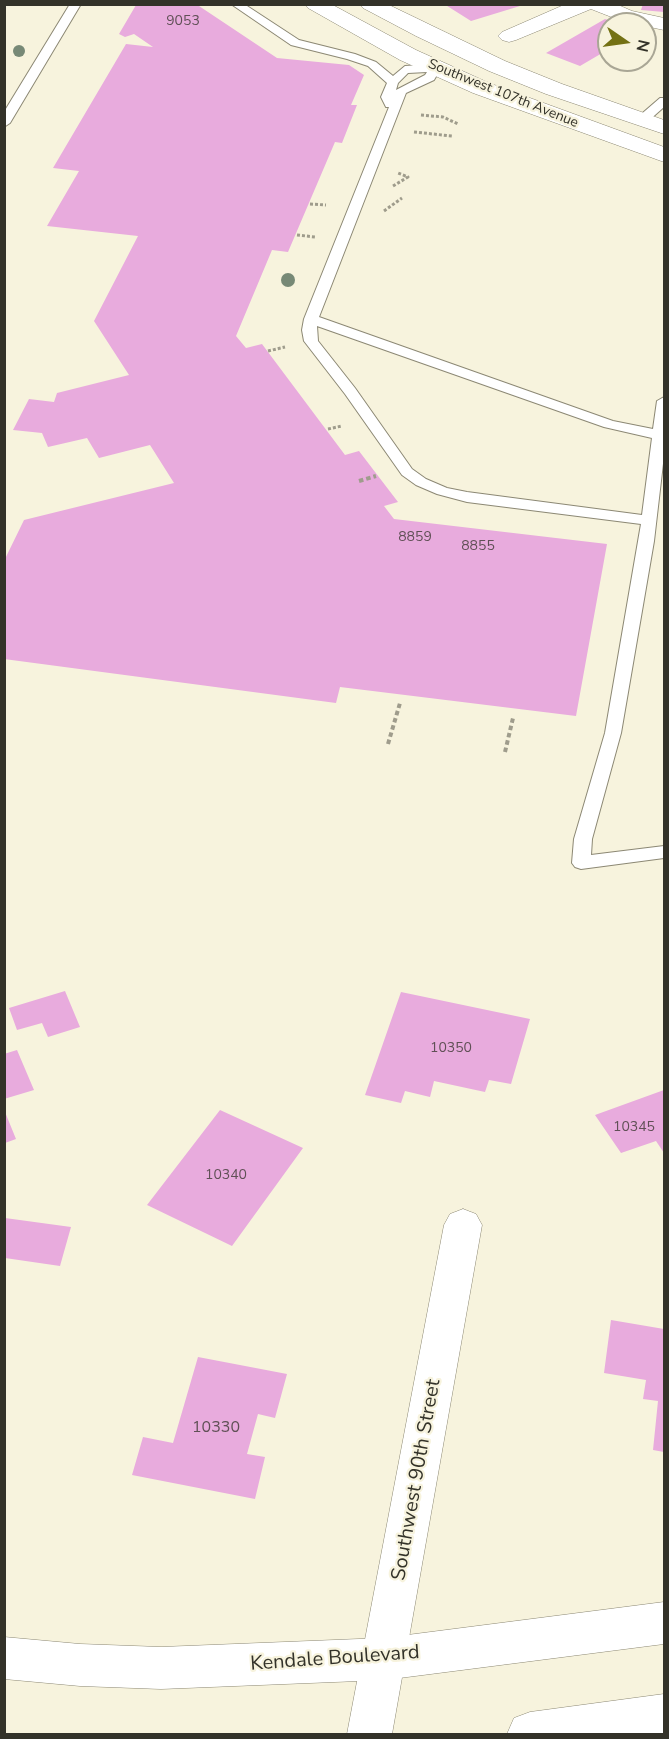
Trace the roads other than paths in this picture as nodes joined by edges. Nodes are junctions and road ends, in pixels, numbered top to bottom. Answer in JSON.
{"nodes":[{"id":1,"x":76,"y":4,"type":"edge"},
{"id":2,"x":236,"y":4,"type":"edge"},
{"id":3,"x":315,"y":4,"type":"edge"},
{"id":4,"x":370,"y":4,"type":"edge"},
{"id":5,"x":585,"y":4,"type":"edge"},
{"id":6,"x":596,"y":4,"type":"edge"},
{"id":7,"x":664,"y":24,"type":"edge"},
{"id":8,"x":508,"y":36,"type":"dead end"},
{"id":9,"x":497,"y":66,"type":"junction"},
{"id":10,"x":435,"y":68,"type":"junction"},
{"id":11,"x":393,"y":82,"type":"junction"},
{"id":12,"x":664,"y":101,"type":"edge"},
{"id":13,"x":394,"y":111,"type":"junction"},
{"id":14,"x":642,"y":120,"type":"junction"},
{"id":15,"x":4,"y":123,"type":"edge"},
{"id":16,"x":664,"y":127,"type":"edge"},
{"id":17,"x":664,"y":137,"type":"edge"},
{"id":18,"x":622,"y":140,"type":"junction"},
{"id":19,"x":664,"y":155,"type":"edge"},
{"id":20,"x":311,"y":319,"type":"junction"},
{"id":21,"x":664,"y":401,"type":"edge"},
{"id":22,"x":662,"y":435,"type":"edge"},
{"id":23,"x":648,"y":520,"type":"junction"},
{"id":24,"x":664,"y":852,"type":"edge"},
{"id":25,"x":463,"y":1225,"type":"dead end"},
{"id":26,"x":664,"y":1623,"type":"edge"},
{"id":27,"x":4,"y":1658,"type":"edge"},
{"id":28,"x":384,"y":1659,"type":"junction"},
{"id":29,"x":664,"y":1716,"type":"edge"},
{"id":30,"x":369,"y":1734,"type":"edge"},
{"id":31,"x":530,"y":1734,"type":"edge"}],
"edges":[{"from":1,"to":15,"type":"lane"},
{"from":2,"to":11,"type":"lane"},
{"from":3,"to":10,"type":"main road","name":"Southwest 107th Avenue"},
{"from":4,"to":9,"type":"main road","name":"Southwest 107th Avenue"},
{"from":5,"to":8,"type":"main road"},
{"from":6,"to":7,"type":"main road"},
{"from":9,"to":10,"type":"main road"},
{"from":9,"to":14,"type":"main road","name":"Southwest 107th Avenue"},
{"from":10,"to":11,"type":"lane"},
{"from":10,"to":13,"type":"lane"},
{"from":10,"to":18,"type":"main road","name":"Southwest 107th Avenue"},
{"from":11,"to":13,"type":"lane"},
{"from":12,"to":14,"type":"lane"},
{"from":13,"to":20,"type":"lane"},
{"from":14,"to":16,"type":"main road","name":"Southwest 107th Avenue"},
{"from":17,"to":18,"type":"main road"},
{"from":18,"to":19,"type":"main road","name":"Southwest 107th Avenue"},
{"from":20,"to":22,"type":"lane"},
{"from":20,"to":23,"type":"lane"},
{"from":21,"to":22,"type":"lane"},
{"from":22,"to":23,"type":"lane"},
{"from":23,"to":24,"type":"lane"},
{"from":25,"to":28,"type":"main road","name":"Southwest 90th Street"},
{"from":26,"to":28,"type":"main road","name":"Kendale Boulevard"},
{"from":27,"to":28,"type":"main road","name":"Kendale Boulevard"},
{"from":28,"to":30,"type":"main road","name":"Southwest 90th Street"},
{"from":29,"to":31,"type":"main road"}]}
